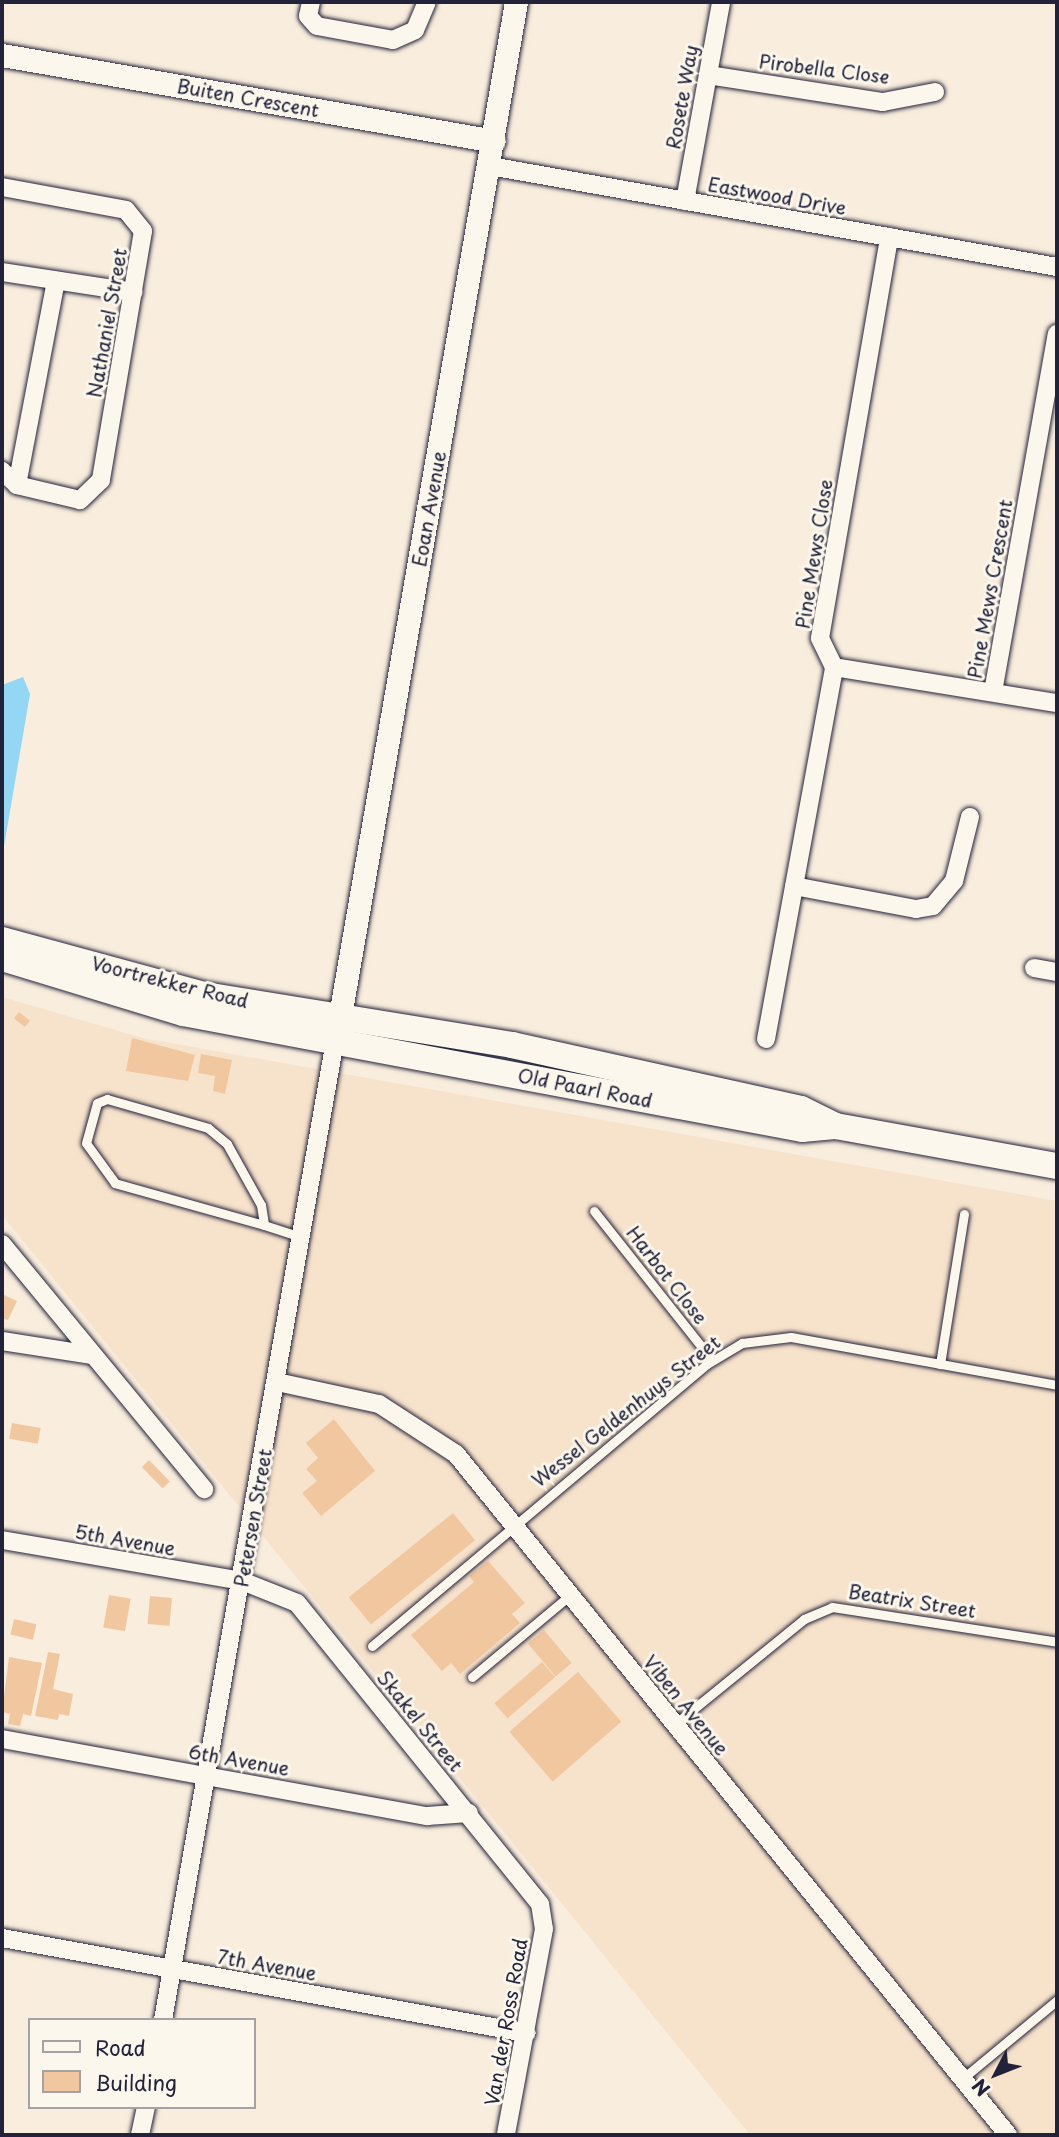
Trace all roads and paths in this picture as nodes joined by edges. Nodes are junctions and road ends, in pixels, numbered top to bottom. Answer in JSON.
{"nodes":[{"id":1,"x":312,"y":2,"type":"edge"},
{"id":2,"x":427,"y":2,"type":"edge"},
{"id":3,"x":516,"y":2,"type":"edge"},
{"id":4,"x":721,"y":2,"type":"edge"},
{"id":5,"x":2,"y":55,"type":"edge"},
{"id":6,"x":708,"y":75,"type":"junction"},
{"id":7,"x":935,"y":92,"type":"dead end"},
{"id":8,"x":494,"y":141,"type":"junction"},
{"id":9,"x":490,"y":166,"type":"junction"},
{"id":10,"x":2,"y":187,"type":"edge"},
{"id":11,"x":685,"y":201,"type":"junction"},
{"id":12,"x":889,"y":237,"type":"junction"},
{"id":13,"x":1057,"y":267,"type":"edge"},
{"id":14,"x":2,"y":272,"type":"edge"},
{"id":15,"x":56,"y":281,"type":"junction"},
{"id":16,"x":133,"y":292,"type":"junction"},
{"id":17,"x":1057,"y":334,"type":"edge"},
{"id":18,"x":2,"y":471,"type":"edge"},
{"id":19,"x":18,"y":485,"type":"junction"},
{"id":20,"x":834,"y":667,"type":"junction"},
{"id":21,"x":993,"y":692,"type":"junction"},
{"id":22,"x":1057,"y":703,"type":"edge"},
{"id":23,"x":970,"y":817,"type":"dead end"},
{"id":24,"x":794,"y":887,"type":"junction"},
{"id":25,"x":2,"y":940,"type":"edge"},
{"id":26,"x":2,"y":958,"type":"edge"},
{"id":27,"x":1034,"y":968,"type":"dead end"},
{"id":28,"x":1057,"y":972,"type":"edge"},
{"id":29,"x":340,"y":1015,"type":"junction"},
{"id":30,"x":766,"y":1039,"type":"dead end"},
{"id":31,"x":335,"y":1041,"type":"junction"},
{"id":32,"x":836,"y":1126,"type":"junction"},
{"id":33,"x":1057,"y":1166,"type":"edge"},
{"id":34,"x":594,"y":1212,"type":"dead end"},
{"id":35,"x":964,"y":1214,"type":"dead end"},
{"id":36,"x":264,"y":1225,"type":"junction"},
{"id":37,"x":303,"y":1238,"type":"junction"},
{"id":38,"x":2,"y":1244,"type":"edge"},
{"id":39,"x":2,"y":1341,"type":"edge"},
{"id":40,"x":91,"y":1355,"type":"junction"},
{"id":41,"x":712,"y":1360,"type":"junction"},
{"id":42,"x":940,"y":1364,"type":"junction"},
{"id":43,"x":277,"y":1382,"type":"junction"},
{"id":44,"x":1057,"y":1385,"type":"edge"},
{"id":45,"x":204,"y":1489,"type":"dead end"},
{"id":46,"x":513,"y":1524,"type":"junction"},
{"id":47,"x":2,"y":1540,"type":"edge"},
{"id":48,"x":242,"y":1581,"type":"junction"},
{"id":49,"x":570,"y":1595,"type":"junction"},
{"id":50,"x":1057,"y":1642,"type":"edge"},
{"id":51,"x":372,"y":1646,"type":"dead end"},
{"id":52,"x":472,"y":1677,"type":"dead end"},
{"id":53,"x":675,"y":1724,"type":"junction"},
{"id":54,"x":2,"y":1739,"type":"edge"},
{"id":55,"x":207,"y":1776,"type":"junction"},
{"id":56,"x":469,"y":1813,"type":"junction"},
{"id":57,"x":544,"y":1915,"type":"joint"},
{"id":58,"x":2,"y":1938,"type":"edge"},
{"id":59,"x":173,"y":1969,"type":"junction"},
{"id":60,"x":1057,"y":2000,"type":"edge"},
{"id":61,"x":163,"y":2018,"type":"edge"},
{"id":62,"x":526,"y":2033,"type":"junction"},
{"id":63,"x":962,"y":2079,"type":"junction"},
{"id":64,"x":146,"y":2109,"type":"edge"},
{"id":65,"x":141,"y":2135,"type":"edge"},
{"id":66,"x":506,"y":2135,"type":"edge"},
{"id":67,"x":1008,"y":2135,"type":"edge"}],
"edges":[{"from":1,"to":2,"type":"street"},
{"from":3,"to":8,"type":"street","name":"Eoan Avenue"},
{"from":4,"to":6,"type":"street","name":"Rosete Way"},
{"from":5,"to":8,"type":"street","name":"Buiten Crescent"},
{"from":6,"to":7,"type":"street","name":"Pirobella Close"},
{"from":6,"to":11,"type":"street","name":"Rosete Way"},
{"from":8,"to":9,"type":"street","name":"Eoan Avenue"},
{"from":9,"to":11,"type":"street","name":"Eastwood Drive"},
{"from":9,"to":29,"type":"street","name":"Eoan Avenue"},
{"from":10,"to":16,"type":"street","name":"Nathaniel Street"},
{"from":11,"to":12,"type":"street","name":"Eastwood Drive"},
{"from":12,"to":13,"type":"street","name":"Eastwood Drive"},
{"from":12,"to":20,"type":"street","name":"Pine Mews Close"},
{"from":14,"to":15,"type":"street"},
{"from":15,"to":16,"type":"street"},
{"from":15,"to":19,"type":"street"},
{"from":16,"to":19,"type":"street","name":"Nathaniel Street"},
{"from":17,"to":21,"type":"street","name":"Pine Mews Crescent"},
{"from":18,"to":19,"type":"street"},
{"from":20,"to":21,"type":"street","name":"Pine Mews Crescent"},
{"from":20,"to":24,"type":"street"},
{"from":21,"to":22,"type":"street"},
{"from":23,"to":24,"type":"street"},
{"from":24,"to":30,"type":"street"},
{"from":25,"to":29,"type":"main road","name":"Voortrekker Road"},
{"from":26,"to":31,"type":"main road","name":"Voortrekker Road"},
{"from":27,"to":28,"type":"street"},
{"from":29,"to":31,"type":"street","name":"Petersen Street"},
{"from":29,"to":32,"type":"main road","name":"Old Paarl Road"},
{"from":31,"to":32,"type":"main road","name":"Old Paarl Road"},
{"from":31,"to":37,"type":"street","name":"Petersen Street"},
{"from":32,"to":33,"type":"main road","name":"Old Paarl Road"},
{"from":34,"to":41,"type":"lane","name":"Harbot Close"},
{"from":35,"to":42,"type":"lane"},
{"from":36,"to":36,"type":"lane"},
{"from":36,"to":37,"type":"lane"},
{"from":37,"to":43,"type":"street","name":"Petersen Street"},
{"from":38,"to":40,"type":"street"},
{"from":39,"to":40,"type":"street"},
{"from":40,"to":45,"type":"street"},
{"from":41,"to":42,"type":"lane","name":"Wessel Geldenhuys Street"},
{"from":41,"to":46,"type":"lane","name":"Wessel Geldenhuys Street"},
{"from":42,"to":44,"type":"lane","name":"Wessel Geldenhuys Street"},
{"from":43,"to":46,"type":"street","name":"Viben Avenue"},
{"from":43,"to":48,"type":"street","name":"Petersen Street"},
{"from":46,"to":49,"type":"street","name":"Viben Avenue"},
{"from":46,"to":51,"type":"lane","name":"Wessel Geldenhuys Street"},
{"from":47,"to":48,"type":"street","name":"5th Avenue"},
{"from":48,"to":55,"type":"street","name":"Petersen Street"},
{"from":48,"to":56,"type":"street","name":"Skakel Street"},
{"from":49,"to":52,"type":"lane"},
{"from":49,"to":53,"type":"street","name":"Viben Avenue"},
{"from":50,"to":53,"type":"lane","name":"Beatrix Street"},
{"from":53,"to":63,"type":"street","name":"Viben Avenue"},
{"from":54,"to":55,"type":"street","name":"6th Avenue"},
{"from":55,"to":56,"type":"street","name":"6th Avenue"},
{"from":55,"to":59,"type":"street","name":"Petersen Street"},
{"from":56,"to":57,"type":"street","name":"Skakel Street"},
{"from":57,"to":62,"type":"street","name":"Van der Ross Road"},
{"from":58,"to":59,"type":"street","name":"7th Avenue"},
{"from":59,"to":61,"type":"street","name":"Petersen Street"},
{"from":59,"to":62,"type":"street","name":"7th Avenue"},
{"from":60,"to":63,"type":"lane"},
{"from":62,"to":66,"type":"street","name":"Van der Ross Road"},
{"from":63,"to":67,"type":"street","name":"Viben Avenue"},
{"from":64,"to":65,"type":"street"}]}
